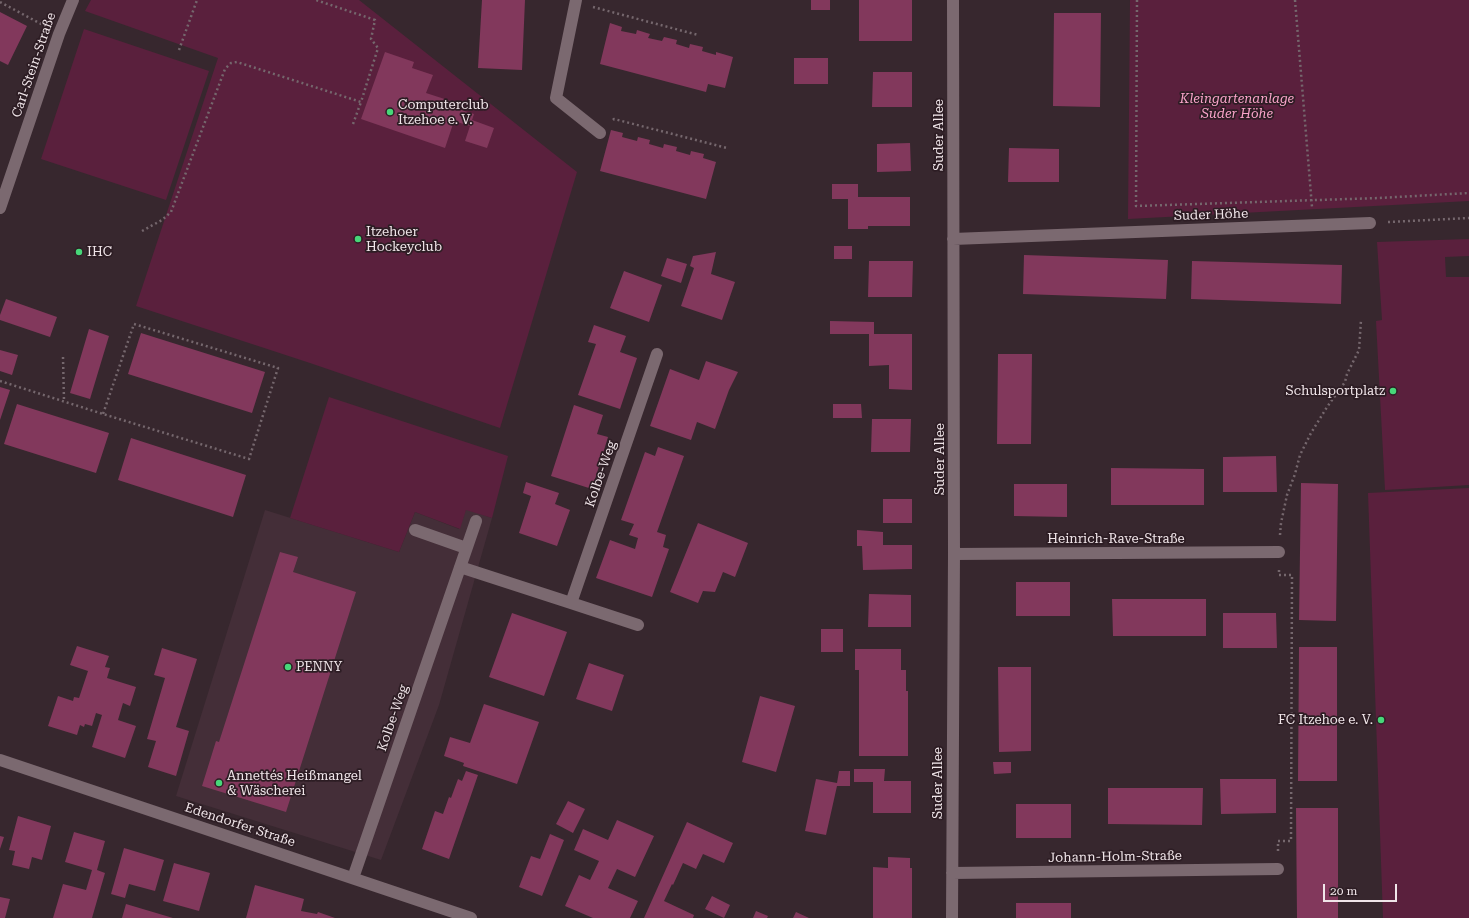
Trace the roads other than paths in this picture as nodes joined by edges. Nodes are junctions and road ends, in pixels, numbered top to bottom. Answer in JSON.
{"nodes":[{"id":1,"x":73,"y":0,"type":"edge"},
{"id":2,"x":953,"y":0,"type":"edge"},
{"id":3,"x":576,"y":1,"type":"edge"},
{"id":4,"x":600,"y":133,"type":"road end"},
{"id":5,"x":0,"y":208,"type":"edge"},
{"id":6,"x":1370,"y":223,"type":"road end"},
{"id":7,"x":953,"y":239,"type":"junction"},
{"id":8,"x":657,"y":354,"type":"dead end"},
{"id":9,"x":476,"y":521,"type":"dead end"},
{"id":10,"x":416,"y":530,"type":"dead end"},
{"id":11,"x":466,"y":548,"type":"junction"},
{"id":12,"x":1279,"y":552,"type":"road end"},
{"id":13,"x":954,"y":554,"type":"junction"},
{"id":14,"x":460,"y":567,"type":"junction"},
{"id":15,"x":570,"y":603,"type":"junction"},
{"id":16,"x":638,"y":625,"type":"dead end"},
{"id":17,"x":0,"y":760,"type":"edge"},
{"id":18,"x":1278,"y":869,"type":"road end"},
{"id":19,"x":952,"y":873,"type":"junction"},
{"id":20,"x":353,"y":878,"type":"junction"},
{"id":21,"x":471,"y":918,"type":"edge"},
{"id":22,"x":952,"y":918,"type":"edge"}],
"edges":[{"from":1,"to":5,"type":"street","name":"Carl-Stein-Straße"},
{"from":2,"to":7,"type":"street","name":"Suder Allee"},
{"from":3,"to":4,"type":"street"},
{"from":6,"to":7,"type":"street","name":"Suder Höhe"},
{"from":7,"to":13,"type":"street","name":"Suder Allee"},
{"from":8,"to":15,"type":"street","name":"Kolbe-Weg"},
{"from":9,"to":11,"type":"street","name":"Kolbe-Weg"},
{"from":10,"to":11,"type":"street"},
{"from":11,"to":14,"type":"street","name":"Kolbe-Weg"},
{"from":12,"to":13,"type":"street","name":"Heinrich-Rave-Straße"},
{"from":13,"to":19,"type":"street","name":"Suder Allee"},
{"from":14,"to":15,"type":"street"},
{"from":14,"to":20,"type":"street","name":"Kolbe-Weg"},
{"from":15,"to":16,"type":"street"},
{"from":17,"to":20,"type":"street","name":"Edendorfer Straße"},
{"from":18,"to":19,"type":"street","name":"Johann-Holm-Straße"},
{"from":19,"to":22,"type":"street","name":"Suder Allee"},
{"from":20,"to":21,"type":"street","name":"Edendorfer Straße"}]}
